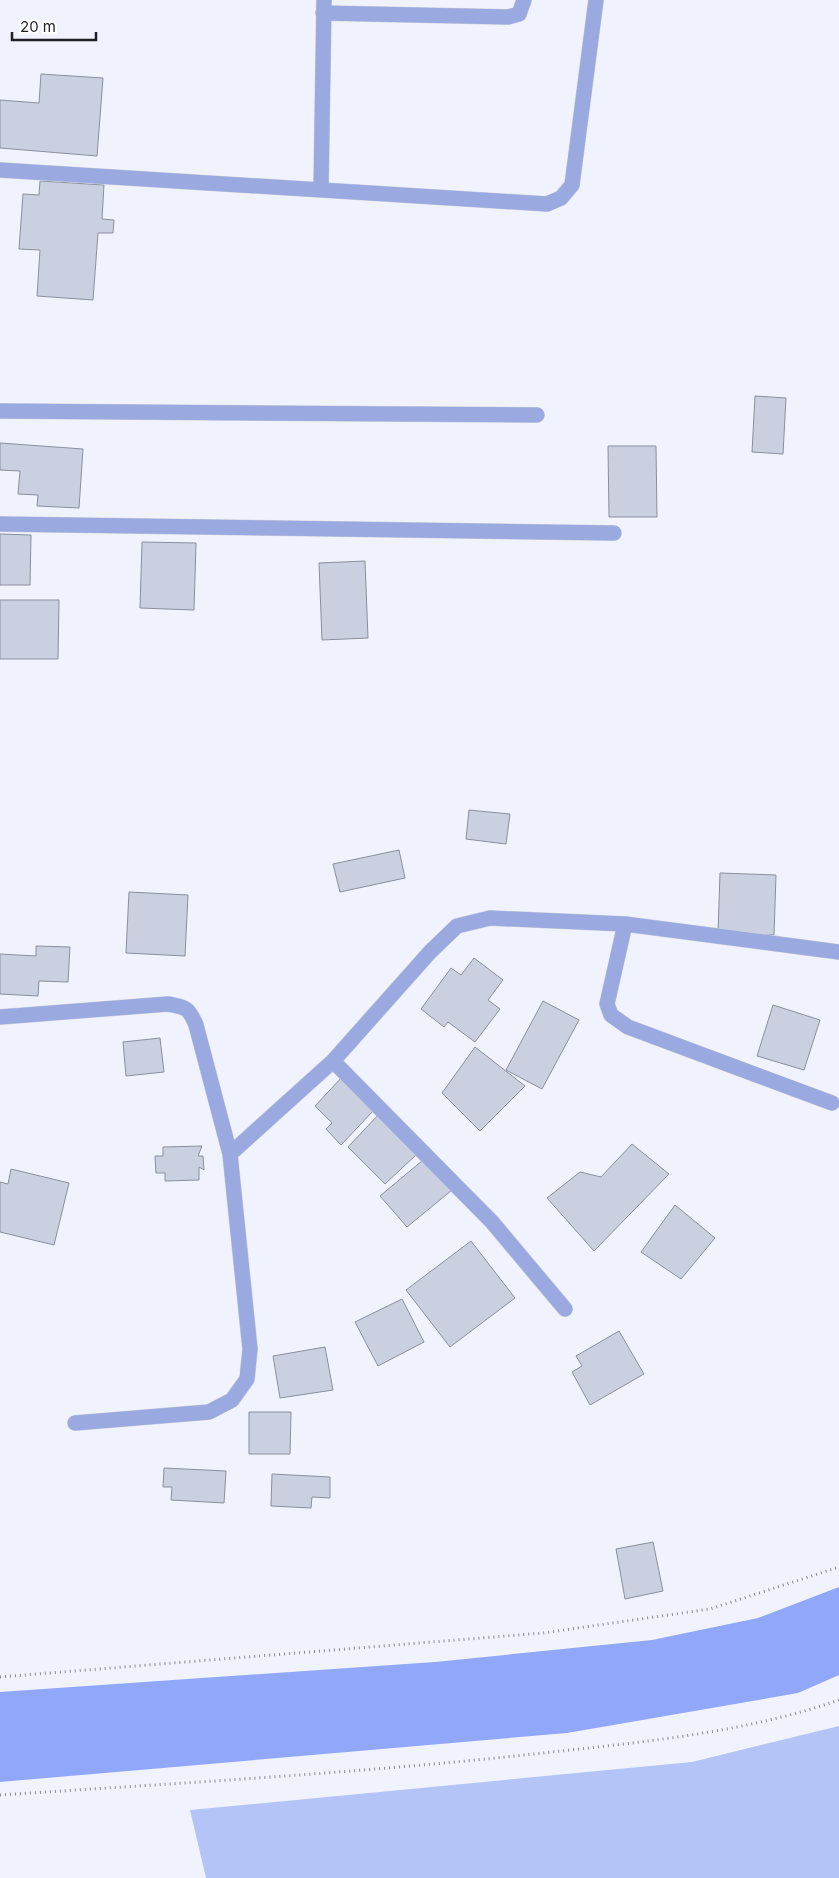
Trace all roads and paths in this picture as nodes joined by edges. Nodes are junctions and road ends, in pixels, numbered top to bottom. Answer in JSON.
{"nodes":[{"id":1,"x":524,"y":0,"type":"edge"},
{"id":2,"x":596,"y":0,"type":"edge"},
{"id":3,"x":324,"y":7,"type":"edge"},
{"id":4,"x":0,"y":170,"type":"edge"},
{"id":5,"x":321,"y":189,"type":"junction"},
{"id":6,"x":0,"y":410,"type":"edge"},
{"id":7,"x":537,"y":415,"type":"dead end"},
{"id":8,"x":0,"y":524,"type":"edge"},
{"id":9,"x":614,"y":534,"type":"dead end"},
{"id":10,"x":625,"y":924,"type":"junction"},
{"id":11,"x":839,"y":952,"type":"edge"},
{"id":12,"x":0,"y":1017,"type":"edge"},
{"id":13,"x":334,"y":1061,"type":"junction"},
{"id":14,"x":832,"y":1103,"type":"dead end"},
{"id":15,"x":230,"y":1154,"type":"junction"},
{"id":16,"x":565,"y":1309,"type":"dead end"},
{"id":17,"x":74,"y":1423,"type":"dead end"},
{"id":18,"x":839,"y":1567,"type":"edge"},
{"id":19,"x":0,"y":1677,"type":"edge"},
{"id":20,"x":839,"y":1700,"type":"edge"},
{"id":21,"x":0,"y":1795,"type":"edge"}],
"edges":[{"from":1,"to":3,"type":"street"},
{"from":2,"to":5,"type":"street"},
{"from":3,"to":5,"type":"street"},
{"from":4,"to":5,"type":"street"},
{"from":6,"to":7,"type":"street"},
{"from":8,"to":9,"type":"street"},
{"from":10,"to":11,"type":"street"},
{"from":10,"to":13,"type":"street"},
{"from":10,"to":14,"type":"street"},
{"from":12,"to":15,"type":"street"},
{"from":13,"to":15,"type":"street"},
{"from":13,"to":16,"type":"street"},
{"from":15,"to":17,"type":"street"},
{"from":18,"to":19,"type":"path"},
{"from":20,"to":21,"type":"path"}]}
